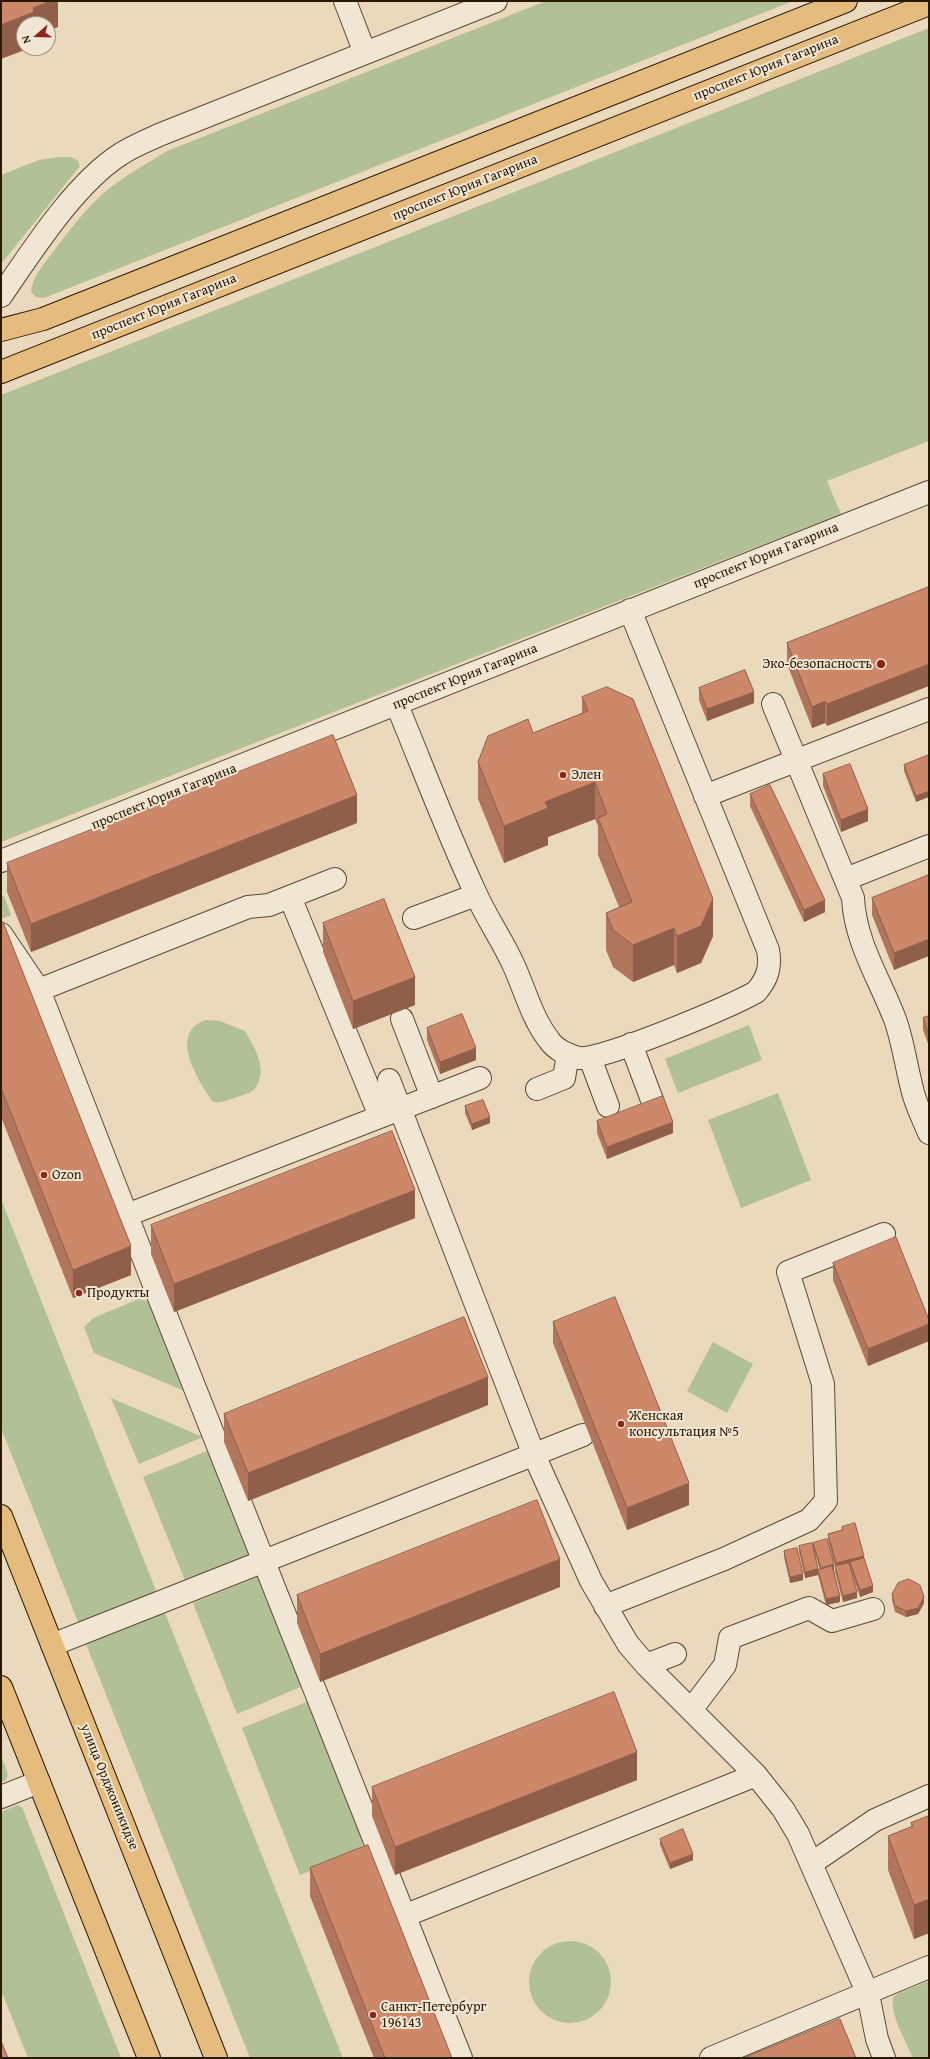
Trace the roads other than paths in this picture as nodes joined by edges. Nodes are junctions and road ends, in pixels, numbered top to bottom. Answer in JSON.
{"nodes":[{"id":1,"x":345,"y":1,"type":"edge"},
{"id":2,"x":496,"y":1,"type":"edge"},
{"id":3,"x":846,"y":1,"type":"edge"},
{"id":4,"x":929,"y":4,"type":"edge"},
{"id":5,"x":365,"y":53,"type":"junction"},
{"id":6,"x":1,"y":296,"type":"edge"},
{"id":7,"x":1,"y":330,"type":"edge"},
{"id":8,"x":1,"y":372,"type":"edge"},
{"id":9,"x":929,"y":492,"type":"edge"},
{"id":10,"x":630,"y":610,"type":"junction"},
{"id":11,"x":397,"y":704,"type":"junction"},
{"id":12,"x":773,"y":704,"type":"dead end"},
{"id":13,"x":929,"y":709,"type":"edge"},
{"id":14,"x":797,"y":760,"type":"junction"},
{"id":15,"x":705,"y":796,"type":"junction"},
{"id":16,"x":929,"y":846,"type":"edge"},
{"id":17,"x":1,"y":861,"type":"edge"},
{"id":18,"x":335,"y":879,"type":"dead end"},
{"id":19,"x":846,"y":879,"type":"junction"},
{"id":20,"x":476,"y":895,"type":"junction"},
{"id":21,"x":290,"y":897,"type":"junction"},
{"id":22,"x":414,"y":918,"type":"dead end"},
{"id":23,"x":1,"y":934,"type":"edge"},
{"id":24,"x":39,"y":990,"type":"junction"},
{"id":25,"x":402,"y":1019,"type":"edge"},
{"id":26,"x":631,"y":1044,"type":"junction"},
{"id":27,"x":568,"y":1054,"type":"junction"},
{"id":28,"x":590,"y":1058,"type":"junction"},
{"id":29,"x":480,"y":1078,"type":"dead end"},
{"id":30,"x":389,"y":1080,"type":"dead end"},
{"id":31,"x":537,"y":1089,"type":"dead end"},
{"id":32,"x":922,"y":1094,"type":"edge"},
{"id":33,"x":432,"y":1096,"type":"junction"},
{"id":34,"x":652,"y":1100,"type":"edge"},
{"id":35,"x":608,"y":1106,"type":"dead end"},
{"id":36,"x":390,"y":1113,"type":"junction"},
{"id":37,"x":929,"y":1133,"type":"edge"},
{"id":38,"x":127,"y":1215,"type":"junction"},
{"id":39,"x":884,"y":1234,"type":"dead end"},
{"id":40,"x":583,"y":1436,"type":"dead end"},
{"id":41,"x":534,"y":1455,"type":"junction"},
{"id":42,"x":1,"y":1516,"type":"edge"},
{"id":43,"x":265,"y":1562,"type":"junction"},
{"id":44,"x":605,"y":1606,"type":"junction"},
{"id":45,"x":873,"y":1609,"type":"dead end"},
{"id":46,"x":52,"y":1645,"type":"junction"},
{"id":47,"x":675,"y":1654,"type":"dead end"},
{"id":48,"x":646,"y":1665,"type":"junction"},
{"id":49,"x":1,"y":1687,"type":"edge"},
{"id":50,"x":691,"y":1710,"type":"junction"},
{"id":51,"x":756,"y":1775,"type":"junction"},
{"id":52,"x":39,"y":1782,"type":"junction"},
{"id":53,"x":929,"y":1796,"type":"edge"},
{"id":54,"x":1,"y":1797,"type":"edge"},
{"id":55,"x":812,"y":1863,"type":"junction"},
{"id":56,"x":404,"y":1916,"type":"junction"},
{"id":57,"x":929,"y":1967,"type":"edge"},
{"id":58,"x":868,"y":1994,"type":"junction"},
{"id":59,"x":149,"y":2058,"type":"edge"},
{"id":60,"x":216,"y":2058,"type":"edge"},
{"id":61,"x":461,"y":2058,"type":"edge"},
{"id":62,"x":711,"y":2058,"type":"edge"},
{"id":63,"x":884,"y":2058,"type":"edge"}],
"edges":[{"from":1,"to":5,"type":"street"},
{"from":2,"to":5,"type":"street"},
{"from":3,"to":7,"type":"main road"},
{"from":4,"to":8,"type":"main road","name":"проспект Юрия Гагарина"},
{"from":5,"to":6,"type":"street"},
{"from":9,"to":10,"type":"street","name":"проспект Юрия Гагарина"},
{"from":10,"to":11,"type":"street","name":"проспект Юрия Гагарина"},
{"from":10,"to":15,"type":"street"},
{"from":11,"to":17,"type":"street","name":"проспект Юрия Гагарина"},
{"from":11,"to":20,"type":"street"},
{"from":12,"to":14,"type":"street"},
{"from":13,"to":14,"type":"street"},
{"from":14,"to":15,"type":"street"},
{"from":14,"to":19,"type":"street"},
{"from":15,"to":26,"type":"street"},
{"from":16,"to":19,"type":"street"},
{"from":18,"to":21,"type":"street"},
{"from":19,"to":32,"type":"street"},
{"from":20,"to":22,"type":"street"},
{"from":20,"to":27,"type":"street"},
{"from":21,"to":24,"type":"street"},
{"from":21,"to":36,"type":"street"},
{"from":23,"to":24,"type":"street"},
{"from":24,"to":38,"type":"street"},
{"from":25,"to":33,"type":"street"},
{"from":26,"to":28,"type":"street"},
{"from":26,"to":34,"type":"street"},
{"from":27,"to":28,"type":"street"},
{"from":27,"to":31,"type":"street"},
{"from":28,"to":35,"type":"street"},
{"from":29,"to":33,"type":"street"},
{"from":30,"to":36,"type":"street"},
{"from":32,"to":37,"type":"street"},
{"from":33,"to":36,"type":"street"},
{"from":36,"to":38,"type":"street"},
{"from":36,"to":41,"type":"street"},
{"from":38,"to":43,"type":"street"},
{"from":39,"to":44,"type":"street"},
{"from":40,"to":41,"type":"street"},
{"from":41,"to":43,"type":"street"},
{"from":41,"to":44,"type":"street"},
{"from":42,"to":46,"type":"main road","name":"улица Орджоникидзе"},
{"from":43,"to":46,"type":"street"},
{"from":43,"to":56,"type":"street"},
{"from":44,"to":48,"type":"street"},
{"from":45,"to":50,"type":"street"},
{"from":46,"to":60,"type":"main road","name":"улица Орджоникидзе"},
{"from":47,"to":48,"type":"street"},
{"from":48,"to":50,"type":"street"},
{"from":49,"to":52,"type":"main road"},
{"from":50,"to":51,"type":"street"},
{"from":51,"to":55,"type":"street"},
{"from":51,"to":56,"type":"street"},
{"from":52,"to":54,"type":"street"},
{"from":52,"to":59,"type":"main road"},
{"from":53,"to":55,"type":"street"},
{"from":55,"to":58,"type":"street"},
{"from":56,"to":61,"type":"street"},
{"from":57,"to":58,"type":"street"},
{"from":58,"to":62,"type":"street"},
{"from":58,"to":63,"type":"street"}]}
